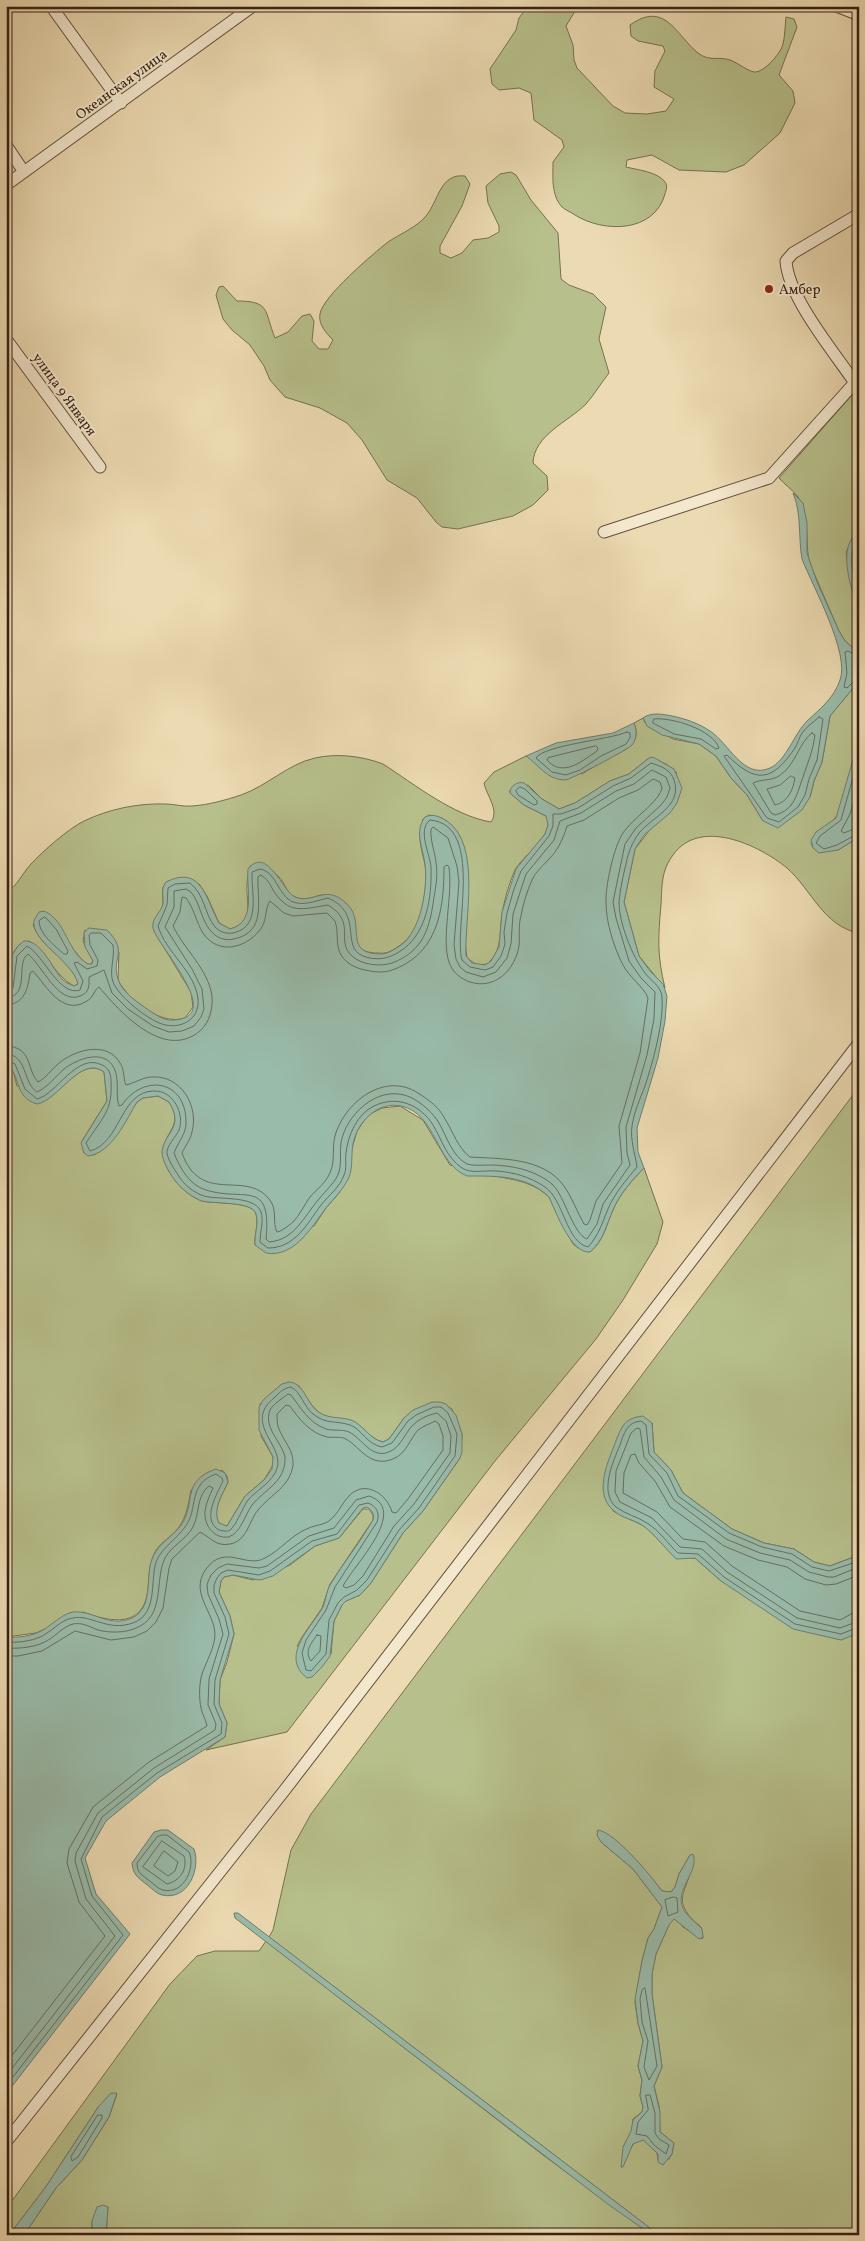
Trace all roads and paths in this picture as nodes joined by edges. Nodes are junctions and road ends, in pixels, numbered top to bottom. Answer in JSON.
{"nodes":[{"id":1,"x":51,"y":6,"type":"edge"},
{"id":2,"x":253,"y":6,"type":"edge"},
{"id":3,"x":836,"y":6,"type":"edge"},
{"id":4,"x":859,"y":15,"type":"edge"},
{"id":5,"x":121,"y":103,"type":"junction"},
{"id":6,"x":6,"y":144,"type":"edge"},
{"id":7,"x":24,"y":172,"type":"junction"},
{"id":8,"x":6,"y":185,"type":"edge"},
{"id":9,"x":859,"y":214,"type":"edge"},
{"id":10,"x":6,"y":339,"type":"edge"},
{"id":11,"x":857,"y":380,"type":"edge"},
{"id":12,"x":100,"y":467,"type":"dead end"},
{"id":13,"x":604,"y":532,"type":"dead end"},
{"id":14,"x":859,"y":1043,"type":"edge"},
{"id":15,"x":6,"y":2142,"type":"edge"}],
"edges":[{"from":1,"to":5,"type":"street"},
{"from":2,"to":5,"type":"street","name":"Океанская улица"},
{"from":3,"to":4,"type":"street"},
{"from":5,"to":7,"type":"street","name":"Океанская улица"},
{"from":6,"to":7,"type":"street"},
{"from":7,"to":8,"type":"street","name":"Океанская улица"},
{"from":9,"to":11,"type":"street"},
{"from":10,"to":12,"type":"street","name":"улица 9 Января"},
{"from":11,"to":13,"type":"street"},
{"from":14,"to":15,"type":"street"}]}
